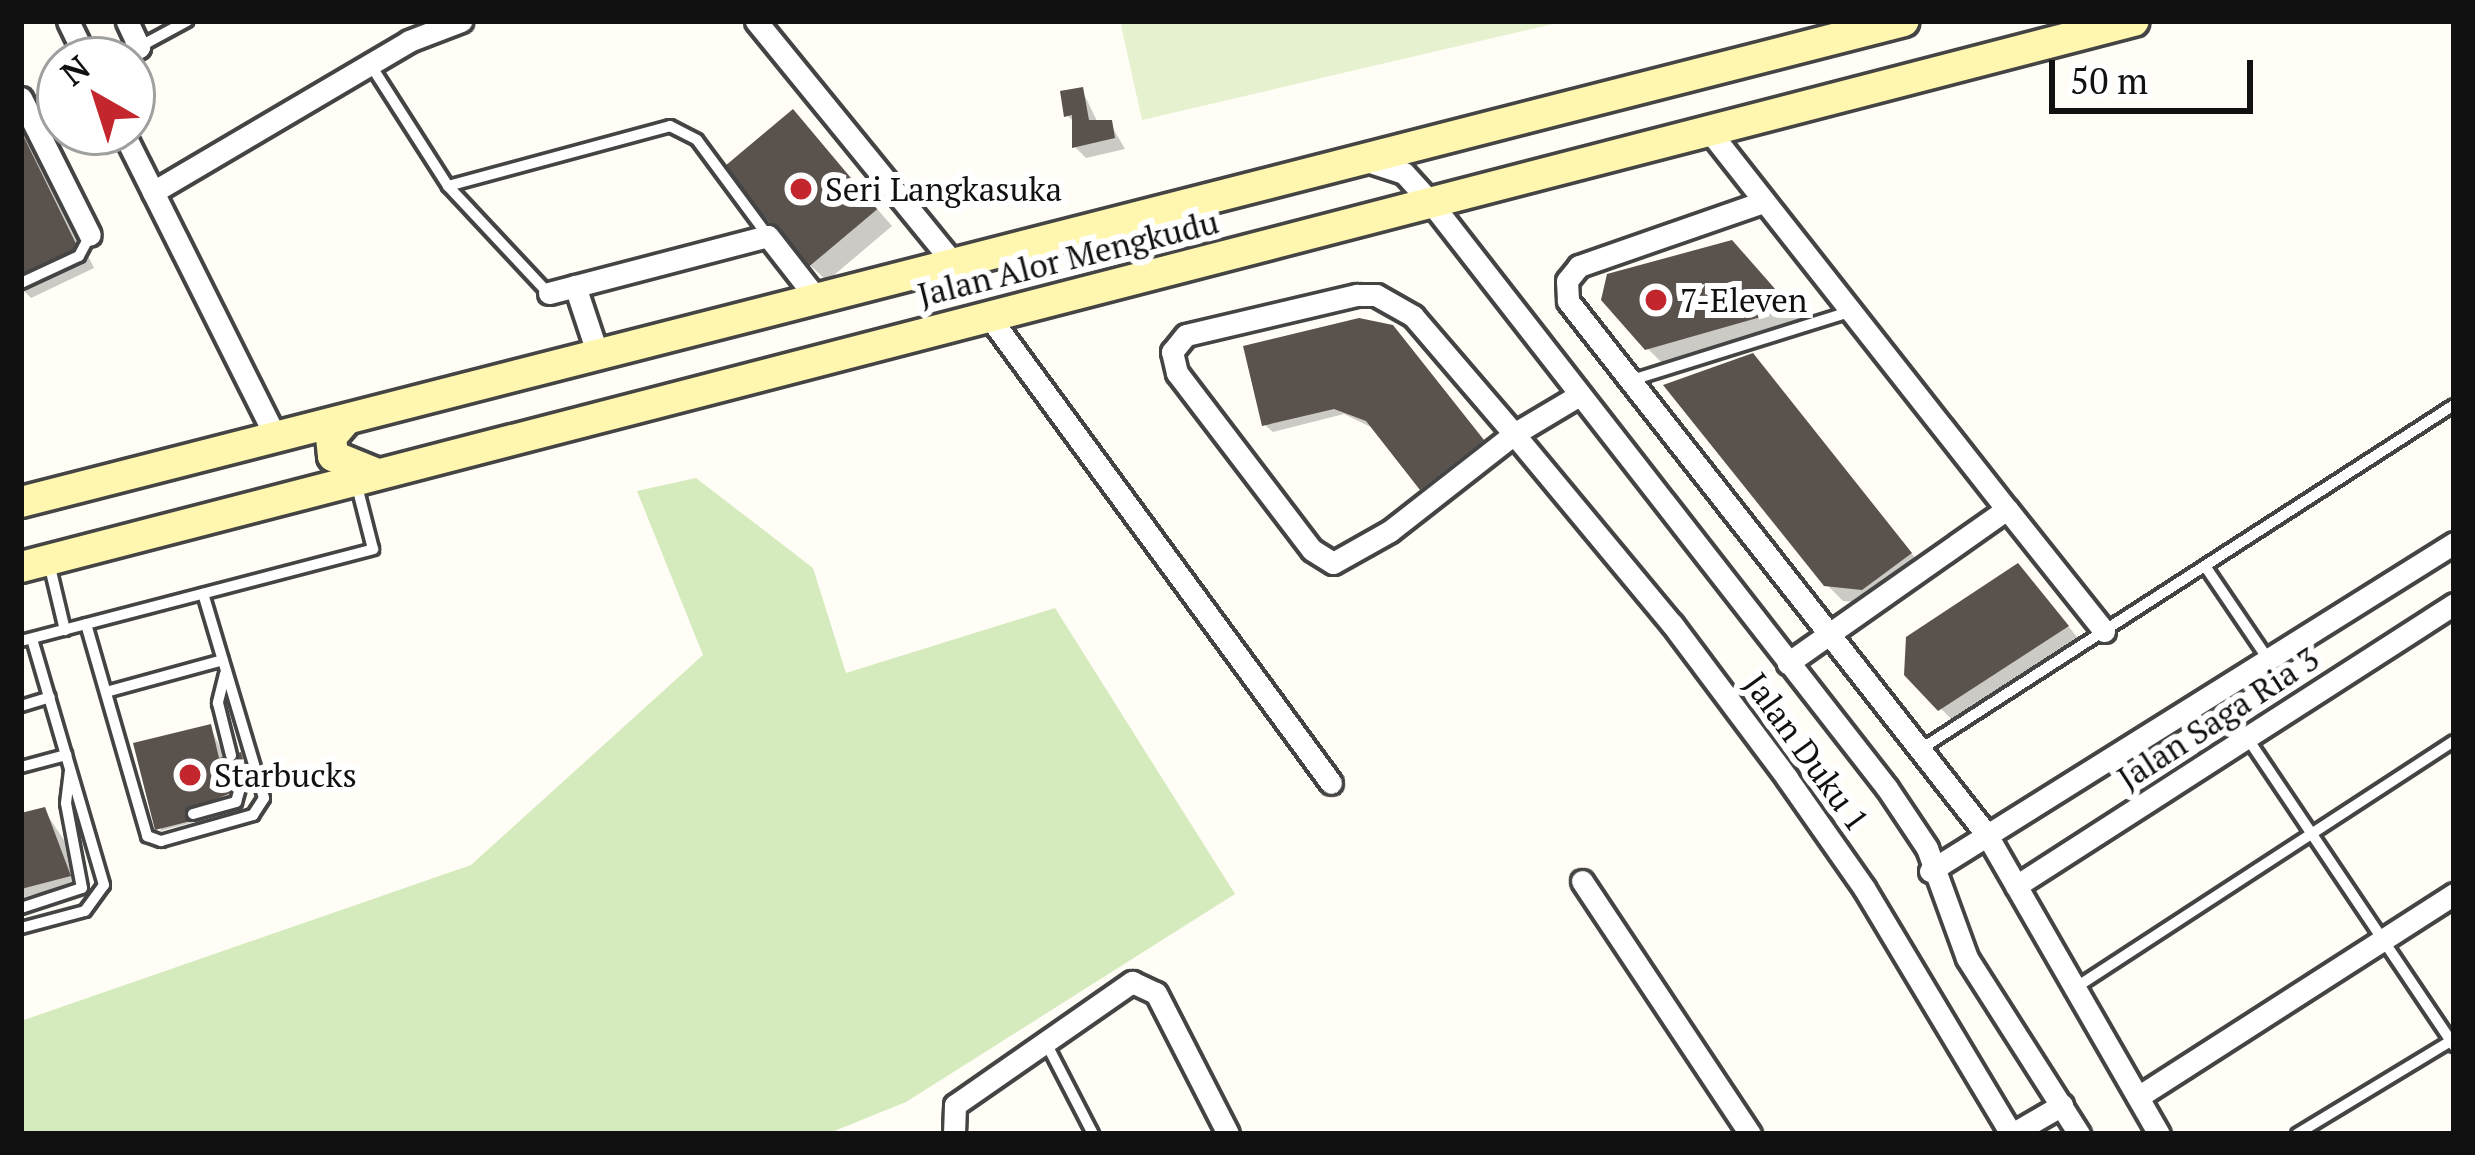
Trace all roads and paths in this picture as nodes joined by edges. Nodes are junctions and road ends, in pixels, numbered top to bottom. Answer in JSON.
{"nodes":[{"id":1,"x":187,"y":21,"type":"edge"},
{"id":2,"x":756,"y":21,"type":"edge"},
{"id":3,"x":1904,"y":21,"type":"edge"},
{"id":4,"x":2134,"y":21,"type":"edge"},
{"id":5,"x":446,"y":24,"type":"edge"},
{"id":6,"x":156,"y":38,"type":"edge"},
{"id":7,"x":370,"y":64,"type":"junction"},
{"id":8,"x":21,"y":98,"type":"edge"},
{"id":9,"x":1710,"y":131,"type":"junction"},
{"id":10,"x":135,"y":156,"type":"edge"},
{"id":11,"x":1364,"y":160,"type":"junction"},
{"id":12,"x":448,"y":186,"type":"junction"},
{"id":13,"x":153,"y":192,"type":"junction"},
{"id":14,"x":1760,"y":203,"type":"junction"},
{"id":15,"x":1432,"y":204,"type":"junction"},
{"id":16,"x":90,"y":235,"type":"joint"},
{"id":17,"x":768,"y":236,"type":"junction"},
{"id":18,"x":954,"y":264,"type":"junction"},
{"id":19,"x":21,"y":283,"type":"edge"},
{"id":20,"x":575,"y":286,"type":"junction"},
{"id":21,"x":549,"y":293,"type":"joint"},
{"id":22,"x":817,"y":299,"type":"junction"},
{"id":23,"x":1849,"y":312,"type":"junction"},
{"id":24,"x":988,"y":314,"type":"junction"},
{"id":25,"x":598,"y":355,"type":"junction"},
{"id":26,"x":1632,"y":380,"type":"junction"},
{"id":27,"x":1576,"y":397,"type":"junction"},
{"id":28,"x":2454,"y":405,"type":"edge"},
{"id":29,"x":346,"y":420,"type":"junction"},
{"id":30,"x":1514,"y":434,"type":"junction"},
{"id":31,"x":276,"y":438,"type":"junction"},
{"id":32,"x":365,"y":476,"type":"junction"},
{"id":33,"x":21,"y":502,"type":"edge"},
{"id":34,"x":2007,"y":509,"type":"junction"},
{"id":35,"x":2454,"y":543,"type":"edge"},
{"id":36,"x":35,"y":564,"type":"edge"},
{"id":37,"x":2205,"y":566,"type":"junction"},
{"id":38,"x":203,"y":593,"type":"junction"},
{"id":39,"x":2454,"y":604,"type":"edge"},
{"id":40,"x":86,"y":624,"type":"junction"},
{"id":41,"x":65,"y":630,"type":"junction"},
{"id":42,"x":2104,"y":631,"type":"junction"},
{"id":43,"x":1829,"y":634,"type":"junction"},
{"id":44,"x":26,"y":640,"type":"edge"},
{"id":45,"x":2268,"y":659,"type":"junction"},
{"id":46,"x":1788,"y":663,"type":"junction"},
{"id":47,"x":224,"y":665,"type":"junction"},
{"id":48,"x":106,"y":692,"type":"junction"},
{"id":49,"x":50,"y":697,"type":"junction"},
{"id":50,"x":21,"y":706,"type":"edge"},
{"id":51,"x":2248,"y":739,"type":"junction"},
{"id":52,"x":2454,"y":741,"type":"edge"},
{"id":53,"x":122,"y":746,"type":"junction"},
{"id":54,"x":1921,"y":749,"type":"junction"},
{"id":55,"x":136,"y":754,"type":"dead end"},
{"id":56,"x":66,"y":755,"type":"junction"},
{"id":57,"x":231,"y":755,"type":"dead end"},
{"id":58,"x":21,"y":767,"type":"edge"},
{"id":59,"x":70,"y":769,"type":"junction"},
{"id":60,"x":1331,"y":783,"type":"dead end"},
{"id":61,"x":240,"y":788,"type":"dead end"},
{"id":62,"x":194,"y":814,"type":"dead end"},
{"id":63,"x":2314,"y":835,"type":"junction"},
{"id":64,"x":1987,"y":836,"type":"junction"},
{"id":65,"x":1930,"y":871,"type":"junction"},
{"id":66,"x":1582,"y":881,"type":"dead end"},
{"id":67,"x":2016,"y":886,"type":"junction"},
{"id":68,"x":2454,"y":893,"type":"edge"},
{"id":69,"x":21,"y":908,"type":"edge"},
{"id":70,"x":21,"y":928,"type":"edge"},
{"id":71,"x":2383,"y":939,"type":"junction"},
{"id":72,"x":2075,"y":988,"type":"junction"},
{"id":73,"x":1045,"y":1040,"type":"junction"},
{"id":74,"x":2453,"y":1042,"type":"edge"},
{"id":75,"x":2138,"y":1097,"type":"junction"},
{"id":76,"x":2062,"y":1105,"type":"junction"},
{"id":77,"x":955,"y":1134,"type":"edge"},
{"id":78,"x":1093,"y":1134,"type":"edge"},
{"id":79,"x":1228,"y":1134,"type":"edge"},
{"id":80,"x":1750,"y":1134,"type":"edge"},
{"id":81,"x":2012,"y":1134,"type":"edge"},
{"id":82,"x":2079,"y":1134,"type":"edge"},
{"id":83,"x":2159,"y":1134,"type":"edge"},
{"id":84,"x":2296,"y":1134,"type":"edge"}],
"edges":[{"from":1,"to":6,"type":"lane"},
{"from":2,"to":18,"type":"street"},
{"from":3,"to":11,"type":"main road","name":"Jalan Alor Mengkudu"},
{"from":4,"to":9,"type":"main road","name":"Jalan Alor Mengkudu"},
{"from":5,"to":7,"type":"street"},
{"from":7,"to":12,"type":"lane"},
{"from":7,"to":13,"type":"street"},
{"from":8,"to":16,"type":"street"},
{"from":9,"to":14,"type":"street"},
{"from":9,"to":15,"type":"main road","name":"Jalan Alor Mengkudu"},
{"from":10,"to":13,"type":"street"},
{"from":11,"to":15,"type":"street"},
{"from":11,"to":18,"type":"main road","name":"Jalan Alor Mengkudu"},
{"from":12,"to":17,"type":"lane"},
{"from":12,"to":21,"type":"lane"},
{"from":13,"to":31,"type":"street"},
{"from":14,"to":23,"type":"street"},
{"from":14,"to":26,"type":"street"},
{"from":15,"to":24,"type":"main road","name":"Jalan Alor Mengkudu"},
{"from":15,"to":27,"type":"street"},
{"from":16,"to":19,"type":"lane"},
{"from":17,"to":20,"type":"street"},
{"from":17,"to":22,"type":"street"},
{"from":18,"to":22,"type":"main road","name":"Jalan Alor Mengkudu"},
{"from":20,"to":21,"type":"street"},
{"from":20,"to":25,"type":"street"},
{"from":22,"to":25,"type":"main road","name":"Jalan Alor Mengkudu"},
{"from":23,"to":26,"type":"lane"},
{"from":23,"to":34,"type":"street"},
{"from":24,"to":32,"type":"main road","name":"Jalan Alor Mengkudu"},
{"from":24,"to":60,"type":"street"},
{"from":25,"to":29,"type":"main road","name":"Jalan Alor Mengkudu"},
{"from":26,"to":43,"type":"street"},
{"from":27,"to":30,"type":"street"},
{"from":27,"to":46,"type":"street"},
{"from":28,"to":37,"type":"lane"},
{"from":29,"to":31,"type":"main road","name":"Jalan Alor Mengkudu"},
{"from":29,"to":32,"type":"main road"},
{"from":30,"to":30,"type":"street","name":"Jalan Duku 1"},
{"from":30,"to":81,"type":"street","name":"Jalan Duku 1"},
{"from":31,"to":33,"type":"main road","name":"Jalan Alor Mengkudu"},
{"from":32,"to":36,"type":"main road","name":"Jalan Alor Mengkudu"},
{"from":32,"to":38,"type":"lane"},
{"from":34,"to":42,"type":"street"},
{"from":34,"to":43,"type":"street"},
{"from":35,"to":45,"type":"street"},
{"from":36,"to":41,"type":"lane"},
{"from":37,"to":42,"type":"lane"},
{"from":37,"to":45,"type":"lane"},
{"from":38,"to":40,"type":"lane"},
{"from":38,"to":47,"type":"lane"},
{"from":39,"to":51,"type":"street","name":"Jalan Saga Ria 3"},
{"from":40,"to":41,"type":"lane"},
{"from":40,"to":48,"type":"lane"},
{"from":41,"to":44,"type":"lane"},
{"from":42,"to":54,"type":"lane"},
{"from":43,"to":46,"type":"street"},
{"from":43,"to":54,"type":"street"},
{"from":44,"to":49,"type":"lane"},
{"from":45,"to":64,"type":"street"},
{"from":46,"to":65,"type":"street"},
{"from":47,"to":48,"type":"lane"},
{"from":47,"to":53,"type":"lane"},
{"from":47,"to":57,"type":"lane"},
{"from":48,"to":53,"type":"lane"},
{"from":49,"to":50,"type":"lane"},
{"from":49,"to":56,"type":"lane"},
{"from":51,"to":63,"type":"lane"},
{"from":51,"to":67,"type":"street","name":"Jalan Saga Ria 3"},
{"from":52,"to":63,"type":"lane"},
{"from":53,"to":55,"type":"lane"},
{"from":54,"to":64,"type":"street"},
{"from":56,"to":58,"type":"lane"},
{"from":56,"to":59,"type":"lane"},
{"from":59,"to":69,"type":"lane"},
{"from":59,"to":70,"type":"lane"},
{"from":61,"to":62,"type":"lane"},
{"from":63,"to":71,"type":"lane"},
{"from":63,"to":72,"type":"lane"},
{"from":64,"to":65,"type":"street"},
{"from":64,"to":67,"type":"street"},
{"from":65,"to":76,"type":"street"},
{"from":66,"to":80,"type":"street"},
{"from":67,"to":72,"type":"street"},
{"from":68,"to":71,"type":"street"},
{"from":71,"to":74,"type":"lane"},
{"from":71,"to":75,"type":"street"},
{"from":72,"to":75,"type":"street"},
{"from":73,"to":77,"type":"street"},
{"from":73,"to":78,"type":"lane"},
{"from":73,"to":79,"type":"street"},
{"from":74,"to":84,"type":"lane"},
{"from":75,"to":83,"type":"street"},
{"from":76,"to":81,"type":"street"},
{"from":76,"to":82,"type":"street"}]}
